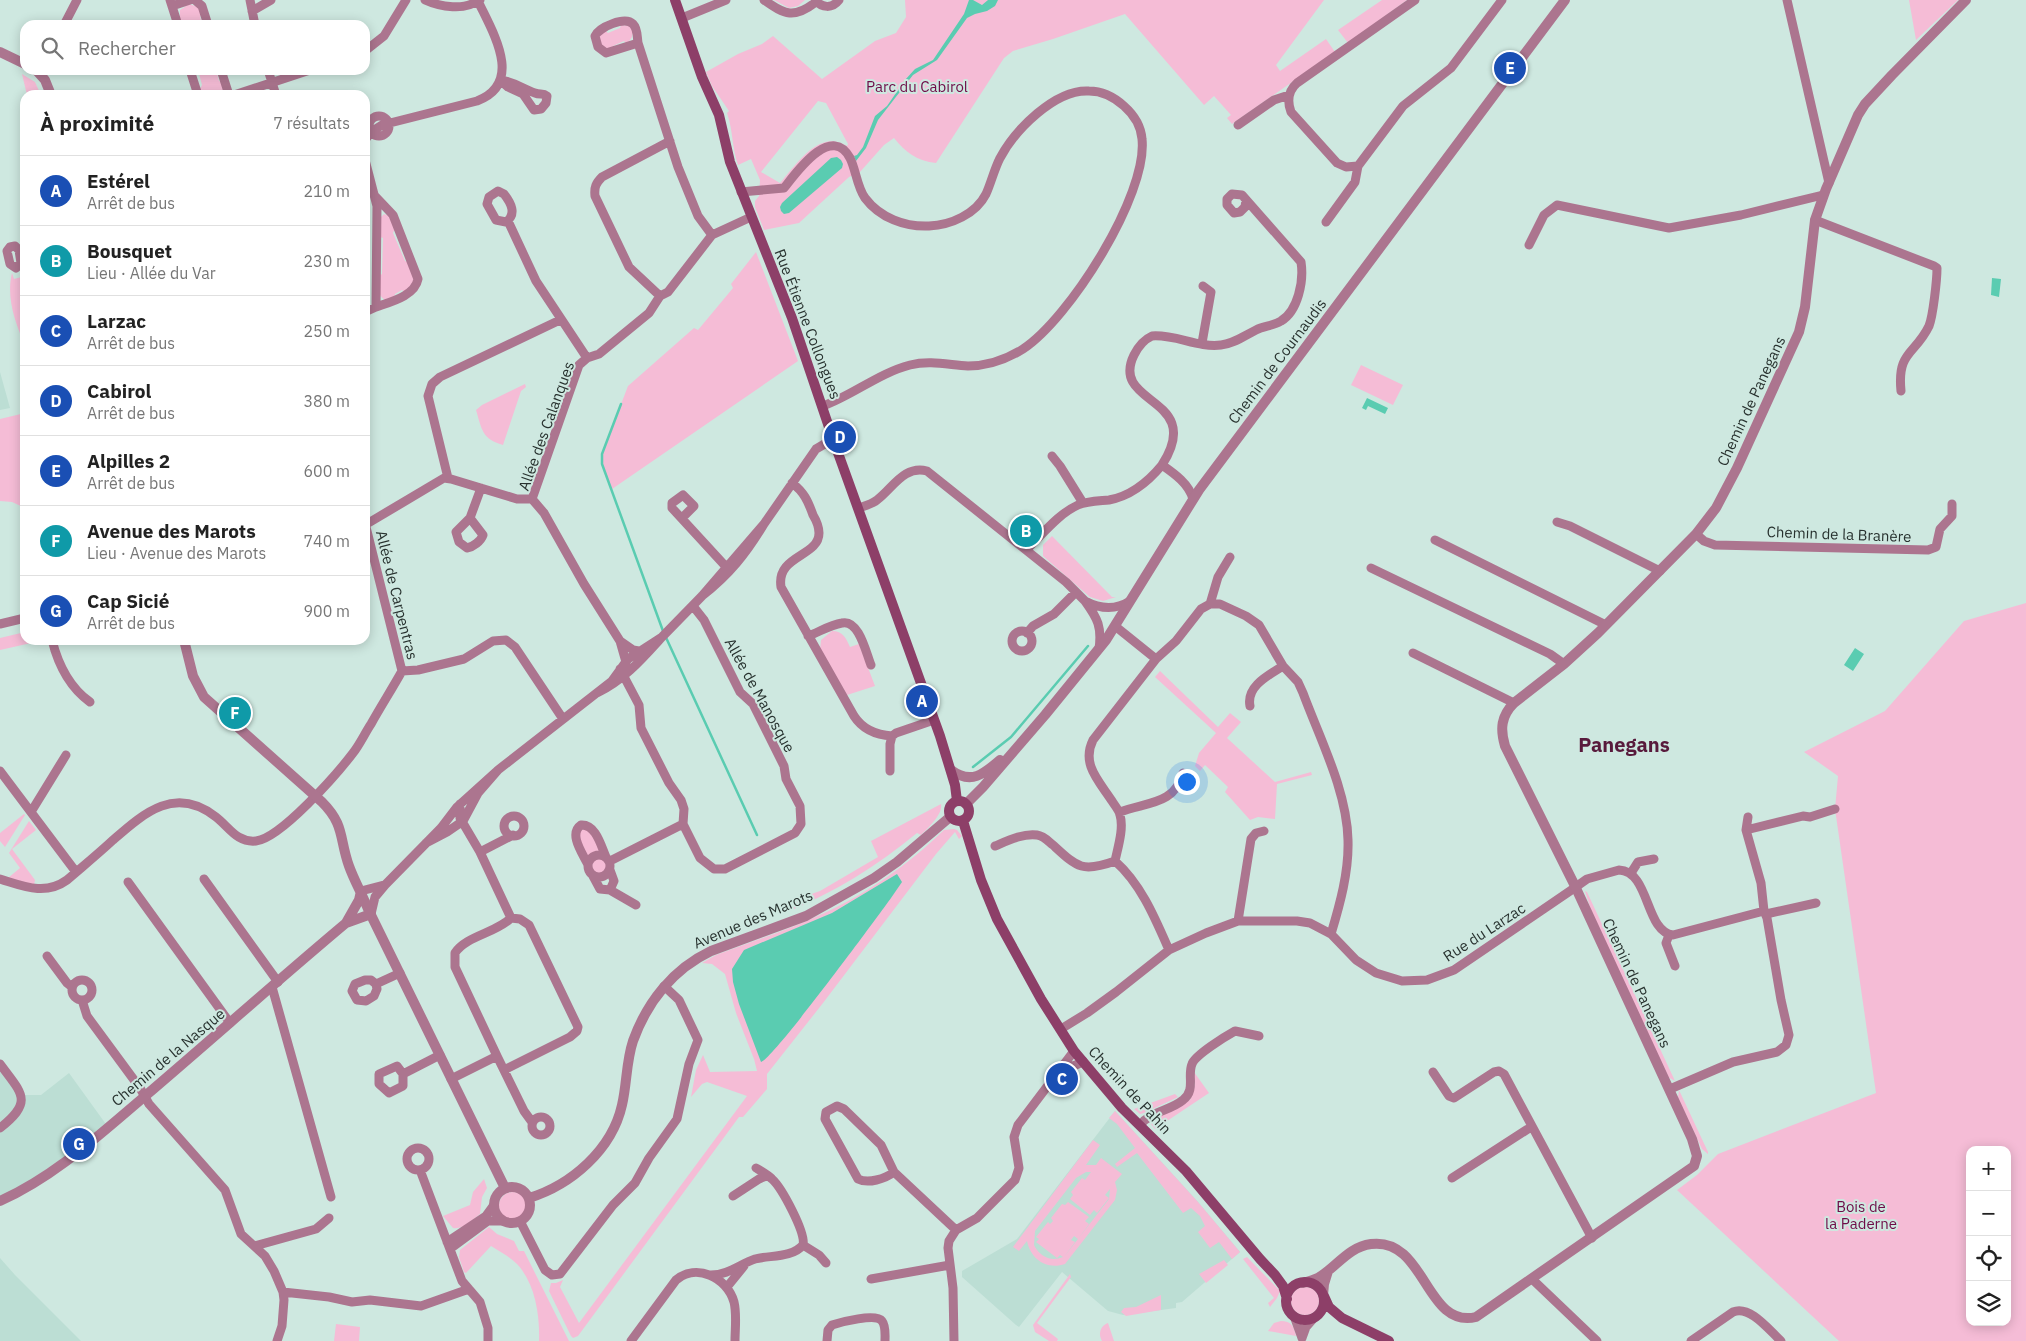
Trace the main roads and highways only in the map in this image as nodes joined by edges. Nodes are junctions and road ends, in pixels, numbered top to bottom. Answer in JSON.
{"nodes":[{"id":1,"x":675,"y":0,"type":"edge"},
{"id":2,"x":961,"y":802,"type":"junction"},
{"id":3,"x":963,"y":820,"type":"junction"},
{"id":4,"x":1275,"y":1274,"type":"junction"},
{"id":5,"x":1303,"y":1283,"type":"junction"},
{"id":6,"x":1323,"y":1295,"type":"junction"},
{"id":7,"x":1287,"y":1299,"type":"junction"},
{"id":8,"x":1315,"y":1318,"type":"junction"},
{"id":9,"x":1342,"y":1318,"type":"junction"},
{"id":10,"x":1389,"y":1341,"type":"edge"}],
"edges":[{"from":1,"to":2,"type":"main road","name":"Rue Étienne Collongues"},
{"from":2,"to":3,"type":"main road"},
{"from":2,"to":3,"type":"main road"},
{"from":3,"to":4,"type":"main road","name":"Chemin de Pahin"},
{"from":4,"to":5,"type":"main road","name":"Chemin de Pahin"},
{"from":4,"to":7,"type":"main road","name":"Chemin de Pahin"},
{"from":5,"to":6,"type":"main road"},
{"from":5,"to":7,"type":"main road"},
{"from":6,"to":8,"type":"main road"},
{"from":6,"to":9,"type":"main road"},
{"from":7,"to":8,"type":"main road"},
{"from":8,"to":9,"type":"main road"},
{"from":9,"to":10,"type":"main road"}]}
